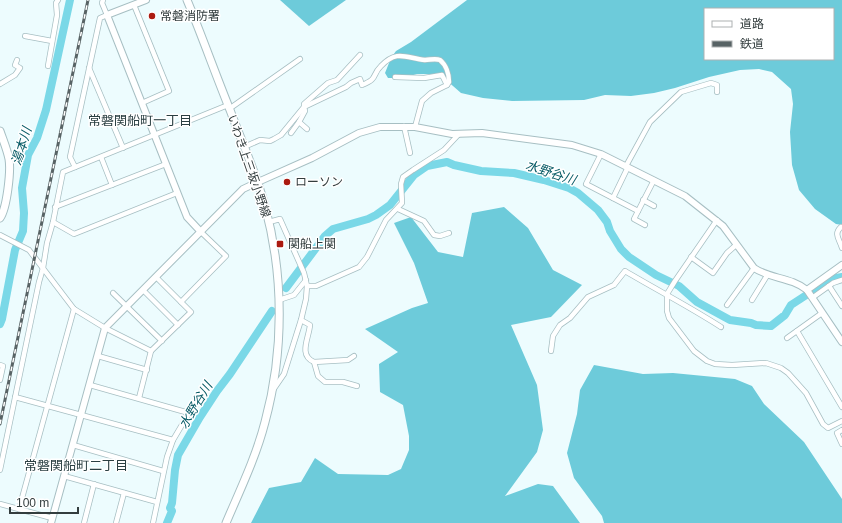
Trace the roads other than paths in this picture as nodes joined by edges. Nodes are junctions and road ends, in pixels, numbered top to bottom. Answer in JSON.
{"nodes":[{"id":1,"x":103,"y":0,"type":"edge"},
{"id":2,"x":146,"y":0,"type":"edge"},
{"id":3,"x":187,"y":0,"type":"edge"},
{"id":4,"x":56,"y":1,"type":"edge"},
{"id":5,"x":134,"y":4,"type":"junction"},
{"id":6,"x":107,"y":16,"type":"junction"},
{"id":7,"x":25,"y":36,"type":"dead end"},
{"id":8,"x":52,"y":41,"type":"junction"},
{"id":9,"x":360,"y":55,"type":"dead end"},
{"id":10,"x":300,"y":59,"type":"dead end"},
{"id":11,"x":17,"y":60,"type":"dead end"},
{"id":12,"x":48,"y":66,"type":"dead end"},
{"id":13,"x":89,"y":68,"type":"junction"},
{"id":14,"x":395,"y":77,"type":"dead end"},
{"id":15,"x":0,"y":84,"type":"edge"},
{"id":16,"x":447,"y":85,"type":"junction"},
{"id":17,"x":717,"y":92,"type":"dead end"},
{"id":18,"x":142,"y":103,"type":"junction"},
{"id":19,"x":229,"y":107,"type":"junction"},
{"id":20,"x":304,"y":107,"type":"junction"},
{"id":21,"x":299,"y":122,"type":"junction"},
{"id":22,"x":404,"y":126,"type":"junction"},
{"id":23,"x":415,"y":127,"type":"junction"},
{"id":24,"x":307,"y":129,"type":"dead end"},
{"id":25,"x":0,"y":131,"type":"edge"},
{"id":26,"x":291,"y":133,"type":"dead end"},
{"id":27,"x":154,"y":135,"type":"junction"},
{"id":28,"x":458,"y":135,"type":"junction"},
{"id":29,"x":244,"y":147,"type":"junction"},
{"id":30,"x":123,"y":148,"type":"junction"},
{"id":31,"x":410,"y":153,"type":"dead end"},
{"id":32,"x":601,"y":154,"type":"junction"},
{"id":33,"x":101,"y":157,"type":"junction"},
{"id":34,"x":166,"y":164,"type":"junction"},
{"id":35,"x":627,"y":166,"type":"junction"},
{"id":36,"x":75,"y":167,"type":"junction"},
{"id":37,"x":654,"y":180,"type":"junction"},
{"id":38,"x":258,"y":182,"type":"junction"},
{"id":39,"x":112,"y":185,"type":"junction"},
{"id":40,"x":177,"y":193,"type":"junction"},
{"id":41,"x":612,"y":198,"type":"junction"},
{"id":42,"x":643,"y":200,"type":"junction"},
{"id":43,"x":654,"y":206,"type":"dead end"},
{"id":44,"x":55,"y":207,"type":"junction"},
{"id":45,"x":398,"y":209,"type":"junction"},
{"id":46,"x":638,"y":211,"type":"junction"},
{"id":47,"x":0,"y":218,"type":"edge"},
{"id":48,"x":717,"y":220,"type":"junction"},
{"id":49,"x":53,"y":222,"type":"junction"},
{"id":50,"x":269,"y":222,"type":"junction"},
{"id":51,"x":645,"y":225,"type":"dead end"},
{"id":52,"x":841,"y":227,"type":"dead end"},
{"id":53,"x":201,"y":232,"type":"junction"},
{"id":54,"x":449,"y":233,"type":"dead end"},
{"id":55,"x":0,"y":235,"type":"edge"},
{"id":56,"x":736,"y":245,"type":"junction"},
{"id":57,"x":842,"y":248,"type":"edge"},
{"id":58,"x":691,"y":257,"type":"junction"},
{"id":59,"x":842,"y":265,"type":"edge"},
{"id":60,"x":43,"y":268,"type":"junction"},
{"id":61,"x":754,"y":268,"type":"junction"},
{"id":62,"x":768,"y":274,"type":"junction"},
{"id":63,"x":156,"y":277,"type":"junction"},
{"id":64,"x":306,"y":280,"type":"junction"},
{"id":65,"x":842,"y":280,"type":"edge"},
{"id":66,"x":307,"y":286,"type":"junction"},
{"id":67,"x":829,"y":286,"type":"junction"},
{"id":68,"x":143,"y":290,"type":"junction"},
{"id":69,"x":114,"y":292,"type":"dead end"},
{"id":70,"x":667,"y":294,"type":"junction"},
{"id":71,"x":809,"y":294,"type":"junction"},
{"id":72,"x":279,"y":300,"type":"junction"},
{"id":73,"x":752,"y":300,"type":"dead end"},
{"id":74,"x":181,"y":302,"type":"junction"},
{"id":75,"x":727,"y":305,"type":"dead end"},
{"id":76,"x":127,"y":306,"type":"junction"},
{"id":77,"x":842,"y":306,"type":"edge"},
{"id":78,"x":74,"y":309,"type":"junction"},
{"id":79,"x":822,"y":313,"type":"junction"},
{"id":80,"x":301,"y":320,"type":"junction"},
{"id":81,"x":178,"y":325,"type":"junction"},
{"id":82,"x":721,"y":327,"type":"dead end"},
{"id":83,"x":105,"y":328,"type":"junction"},
{"id":84,"x":797,"y":330,"type":"junction"},
{"id":85,"x":787,"y":338,"type":"dead end"},
{"id":86,"x":162,"y":341,"type":"junction"},
{"id":87,"x":842,"y":342,"type":"edge"},
{"id":88,"x":551,"y":351,"type":"dead end"},
{"id":89,"x":151,"y":352,"type":"junction"},
{"id":90,"x":98,"y":356,"type":"junction"},
{"id":91,"x":354,"y":356,"type":"dead end"},
{"id":92,"x":314,"y":362,"type":"junction"},
{"id":93,"x":0,"y":366,"type":"edge"},
{"id":94,"x":146,"y":370,"type":"junction"},
{"id":95,"x":0,"y":380,"type":"edge"},
{"id":96,"x":90,"y":385,"type":"junction"},
{"id":97,"x":357,"y":386,"type":"dead end"},
{"id":98,"x":272,"y":392,"type":"junction"},
{"id":99,"x":15,"y":397,"type":"junction"},
{"id":100,"x":139,"y":398,"type":"junction"},
{"id":101,"x":47,"y":406,"type":"junction"},
{"id":102,"x":842,"y":407,"type":"edge"},
{"id":103,"x":81,"y":415,"type":"junction"},
{"id":104,"x":842,"y":422,"type":"edge"},
{"id":105,"x":842,"y":430,"type":"edge"},
{"id":106,"x":173,"y":440,"type":"junction"},
{"id":107,"x":842,"y":444,"type":"edge"},
{"id":108,"x":73,"y":445,"type":"junction"},
{"id":109,"x":0,"y":470,"type":"edge"},
{"id":110,"x":163,"y":471,"type":"junction"},
{"id":111,"x":64,"y":476,"type":"junction"},
{"id":112,"x":94,"y":484,"type":"junction"},
{"id":113,"x":124,"y":493,"type":"junction"},
{"id":114,"x":157,"y":502,"type":"junction"},
{"id":115,"x":0,"y":504,"type":"edge"},
{"id":116,"x":19,"y":509,"type":"junction"},
{"id":117,"x":52,"y":520,"type":"edge"},
{"id":118,"x":84,"y":523,"type":"edge"},
{"id":119,"x":116,"y":523,"type":"edge"},
{"id":120,"x":153,"y":523,"type":"edge"},
{"id":121,"x":226,"y":523,"type":"edge"}],
"edges":[{"from":1,"to":6,"type":"street"},
{"from":2,"to":5,"type":"street"},
{"from":3,"to":19,"type":"main road","name":"いわき上三坂小野線"},
{"from":4,"to":8,"type":"street"},
{"from":5,"to":6,"type":"street"},
{"from":5,"to":18,"type":"street"},
{"from":6,"to":13,"type":"street"},
{"from":6,"to":18,"type":"street"},
{"from":7,"to":8,"type":"street"},
{"from":8,"to":12,"type":"street"},
{"from":9,"to":20,"type":"street"},
{"from":10,"to":19,"type":"street"},
{"from":11,"to":15,"type":"street"},
{"from":13,"to":30,"type":"street"},
{"from":13,"to":36,"type":"street"},
{"from":14,"to":16,"type":"street"},
{"from":16,"to":20,"type":"street"},
{"from":16,"to":23,"type":"street"},
{"from":17,"to":35,"type":"street"},
{"from":18,"to":27,"type":"street"},
{"from":19,"to":27,"type":"street"},
{"from":19,"to":29,"type":"main road","name":"いわき上三坂小野線"},
{"from":20,"to":21,"type":"street"},
{"from":20,"to":29,"type":"street"},
{"from":21,"to":24,"type":"street"},
{"from":21,"to":26,"type":"street"},
{"from":22,"to":23,"type":"street"},
{"from":22,"to":31,"type":"street"},
{"from":22,"to":38,"type":"street"},
{"from":23,"to":28,"type":"street"},
{"from":25,"to":47,"type":"main road"},
{"from":27,"to":30,"type":"street"},
{"from":27,"to":34,"type":"street"},
{"from":28,"to":32,"type":"street"},
{"from":28,"to":45,"type":"street"},
{"from":29,"to":38,"type":"main road","name":"いわき上三坂小野線"},
{"from":30,"to":33,"type":"street"},
{"from":32,"to":35,"type":"street"},
{"from":32,"to":41,"type":"street"},
{"from":33,"to":36,"type":"street"},
{"from":33,"to":39,"type":"street"},
{"from":34,"to":39,"type":"street"},
{"from":34,"to":40,"type":"street"},
{"from":35,"to":37,"type":"street"},
{"from":35,"to":41,"type":"street"},
{"from":36,"to":44,"type":"street"},
{"from":37,"to":42,"type":"street"},
{"from":37,"to":48,"type":"street"},
{"from":38,"to":50,"type":"main road","name":"いわき上三坂小野線"},
{"from":38,"to":53,"type":"street"},
{"from":39,"to":44,"type":"street"},
{"from":40,"to":49,"type":"street"},
{"from":40,"to":53,"type":"street"},
{"from":41,"to":46,"type":"street"},
{"from":42,"to":43,"type":"street"},
{"from":42,"to":46,"type":"street"},
{"from":44,"to":49,"type":"street"},
{"from":45,"to":54,"type":"street"},
{"from":45,"to":66,"type":"street"},
{"from":46,"to":51,"type":"street"},
{"from":48,"to":56,"type":"street"},
{"from":48,"to":58,"type":"street"},
{"from":49,"to":60,"type":"street"},
{"from":50,"to":64,"type":"street"},
{"from":50,"to":72,"type":"main road","name":"いわき上三坂小野線"},
{"from":52,"to":57,"type":"street"},
{"from":53,"to":63,"type":"street"},
{"from":53,"to":74,"type":"street"},
{"from":55,"to":60,"type":"street"},
{"from":56,"to":58,"type":"street"},
{"from":56,"to":61,"type":"street"},
{"from":58,"to":70,"type":"street"},
{"from":59,"to":71,"type":"street"},
{"from":60,"to":78,"type":"street"},
{"from":60,"to":99,"type":"street"},
{"from":61,"to":62,"type":"street"},
{"from":61,"to":75,"type":"street"},
{"from":62,"to":71,"type":"street"},
{"from":62,"to":73,"type":"street"},
{"from":63,"to":68,"type":"street"},
{"from":63,"to":74,"type":"street"},
{"from":64,"to":66,"type":"street"},
{"from":64,"to":72,"type":"street"},
{"from":65,"to":67,"type":"street"},
{"from":66,"to":80,"type":"street"},
{"from":67,"to":71,"type":"street"},
{"from":67,"to":77,"type":"street"},
{"from":68,"to":76,"type":"street"},
{"from":68,"to":81,"type":"street"},
{"from":69,"to":76,"type":"street"},
{"from":70,"to":82,"type":"street"},
{"from":70,"to":88,"type":"street"},
{"from":70,"to":104,"type":"street"},
{"from":71,"to":79,"type":"street"},
{"from":72,"to":98,"type":"main road","name":"いわき上三坂小野線"},
{"from":74,"to":81,"type":"street"},
{"from":76,"to":83,"type":"street"},
{"from":76,"to":86,"type":"street"},
{"from":78,"to":83,"type":"street"},
{"from":78,"to":101,"type":"street"},
{"from":79,"to":84,"type":"street"},
{"from":79,"to":87,"type":"street"},
{"from":80,"to":92,"type":"street"},
{"from":80,"to":98,"type":"street"},
{"from":81,"to":86,"type":"street"},
{"from":83,"to":89,"type":"street"},
{"from":83,"to":90,"type":"street"},
{"from":84,"to":85,"type":"street"},
{"from":84,"to":102,"type":"street"},
{"from":86,"to":89,"type":"street"},
{"from":89,"to":94,"type":"street"},
{"from":90,"to":94,"type":"street"},
{"from":90,"to":96,"type":"street"},
{"from":91,"to":92,"type":"street"},
{"from":92,"to":97,"type":"street"},
{"from":93,"to":95,"type":"street"},
{"from":94,"to":100,"type":"street"},
{"from":96,"to":100,"type":"street"},
{"from":96,"to":103,"type":"street"},
{"from":98,"to":121,"type":"main road","name":"いわき上三坂小野線"},
{"from":99,"to":101,"type":"street"},
{"from":99,"to":109,"type":"street"},
{"from":100,"to":106,"type":"street"},
{"from":101,"to":103,"type":"street"},
{"from":101,"to":116,"type":"street"},
{"from":103,"to":106,"type":"street"},
{"from":103,"to":108,"type":"street"},
{"from":105,"to":107,"type":"street"},
{"from":106,"to":110,"type":"street"},
{"from":108,"to":110,"type":"street"},
{"from":108,"to":111,"type":"street"},
{"from":110,"to":114,"type":"street"},
{"from":111,"to":112,"type":"street"},
{"from":111,"to":117,"type":"street"},
{"from":112,"to":113,"type":"street"},
{"from":112,"to":118,"type":"street"},
{"from":113,"to":114,"type":"street"},
{"from":113,"to":119,"type":"street"},
{"from":114,"to":120,"type":"street"},
{"from":115,"to":116,"type":"street"},
{"from":116,"to":117,"type":"street"}]}
